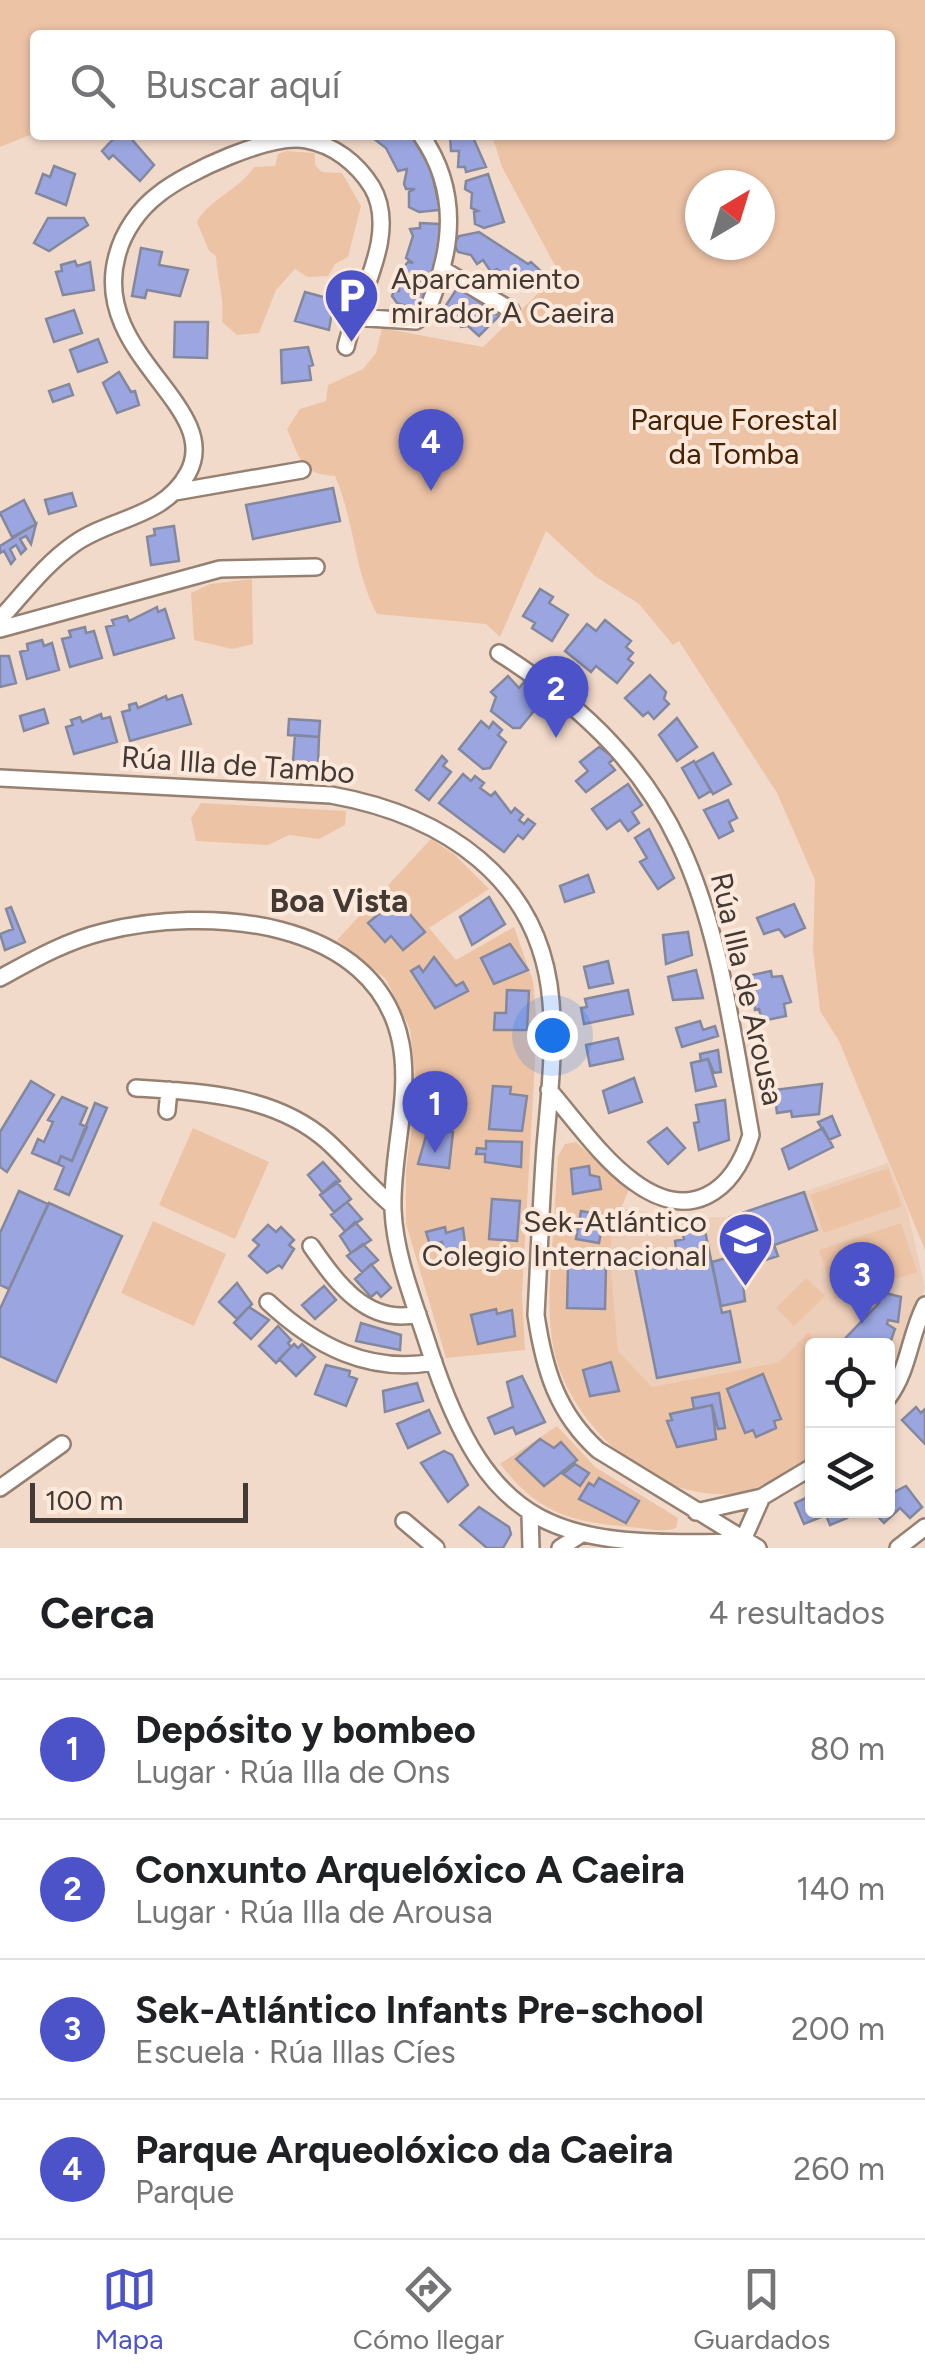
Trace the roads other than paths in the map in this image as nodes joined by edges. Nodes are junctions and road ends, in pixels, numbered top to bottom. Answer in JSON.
{"nodes":[{"id":1,"x":281,"y":140,"type":"edge"},
{"id":2,"x":317,"y":140,"type":"edge"},
{"id":3,"x":424,"y":140,"type":"edge"},
{"id":4,"x":442,"y":270,"type":"junction"},
{"id":5,"x":511,"y":310,"type":"dead end"},
{"id":6,"x":352,"y":317,"type":"junction"},
{"id":7,"x":346,"y":347,"type":"dead end"},
{"id":8,"x":302,"y":470,"type":"dead end"},
{"id":9,"x":175,"y":492,"type":"junction"},
{"id":10,"x":316,"y":567,"type":"dead end"},
{"id":11,"x":0,"y":619,"type":"edge"},
{"id":12,"x":0,"y":629,"type":"edge"},
{"id":13,"x":499,"y":653,"type":"dead end"},
{"id":14,"x":0,"y":778,"type":"edge"},
{"id":15,"x":0,"y":978,"type":"edge"},
{"id":16,"x":136,"y":1088,"type":"dead end"},
{"id":17,"x":169,"y":1090,"type":"junction"},
{"id":18,"x":549,"y":1090,"type":"junction"},
{"id":19,"x":167,"y":1111,"type":"dead end"},
{"id":20,"x":393,"y":1206,"type":"junction"},
{"id":21,"x":311,"y":1246,"type":"dead end"},
{"id":22,"x":268,"y":1302,"type":"dead end"},
{"id":23,"x":925,"y":1305,"type":"edge"},
{"id":24,"x":418,"y":1314,"type":"junction"},
{"id":25,"x":434,"y":1362,"type":"junction"},
{"id":26,"x":895,"y":1389,"type":"edge"},
{"id":27,"x":62,"y":1444,"type":"dead end"},
{"id":28,"x":805,"y":1471,"type":"edge"},
{"id":29,"x":0,"y":1488,"type":"edge"},
{"id":30,"x":762,"y":1497,"type":"junction"},
{"id":31,"x":696,"y":1512,"type":"junction"},
{"id":32,"x":530,"y":1515,"type":"junction"},
{"id":33,"x":404,"y":1522,"type":"dead end"},
{"id":34,"x":925,"y":1527,"type":"edge"},
{"id":35,"x":580,"y":1535,"type":"junction"},
{"id":36,"x":750,"y":1545,"type":"edge"},
{"id":37,"x":436,"y":1548,"type":"edge"},
{"id":38,"x":531,"y":1548,"type":"edge"},
{"id":39,"x":560,"y":1548,"type":"edge"},
{"id":40,"x":898,"y":1548,"type":"edge"}],
"edges":[{"from":1,"to":9,"type":"street"},
{"from":2,"to":6,"type":"street"},
{"from":3,"to":4,"type":"street"},
{"from":4,"to":5,"type":"street"},
{"from":4,"to":6,"type":"street"},
{"from":6,"to":7,"type":"street"},
{"from":8,"to":9,"type":"street"},
{"from":9,"to":11,"type":"street"},
{"from":10,"to":12,"type":"street"},
{"from":13,"to":18,"type":"street","name":"Rúa Illa de Arousa"},
{"from":14,"to":18,"type":"street","name":"Rúa Illa de Tambo"},
{"from":15,"to":20,"type":"street"},
{"from":16,"to":17,"type":"street"},
{"from":17,"to":19,"type":"street"},
{"from":17,"to":20,"type":"street"},
{"from":18,"to":31,"type":"street","name":"Rúa Illa de Tambo"},
{"from":20,"to":24,"type":"street"},
{"from":21,"to":24,"type":"street"},
{"from":22,"to":25,"type":"street"},
{"from":23,"to":26,"type":"street"},
{"from":24,"to":25,"type":"street"},
{"from":25,"to":32,"type":"street"},
{"from":27,"to":29,"type":"street"},
{"from":28,"to":30,"type":"street"},
{"from":30,"to":31,"type":"street"},
{"from":30,"to":36,"type":"street"},
{"from":31,"to":36,"type":"street","name":"Rúa Illa de Tambo"},
{"from":32,"to":35,"type":"street"},
{"from":32,"to":38,"type":"street"},
{"from":33,"to":37,"type":"street"},
{"from":34,"to":40,"type":"street"},
{"from":35,"to":36,"type":"street"},
{"from":35,"to":39,"type":"street"}]}
